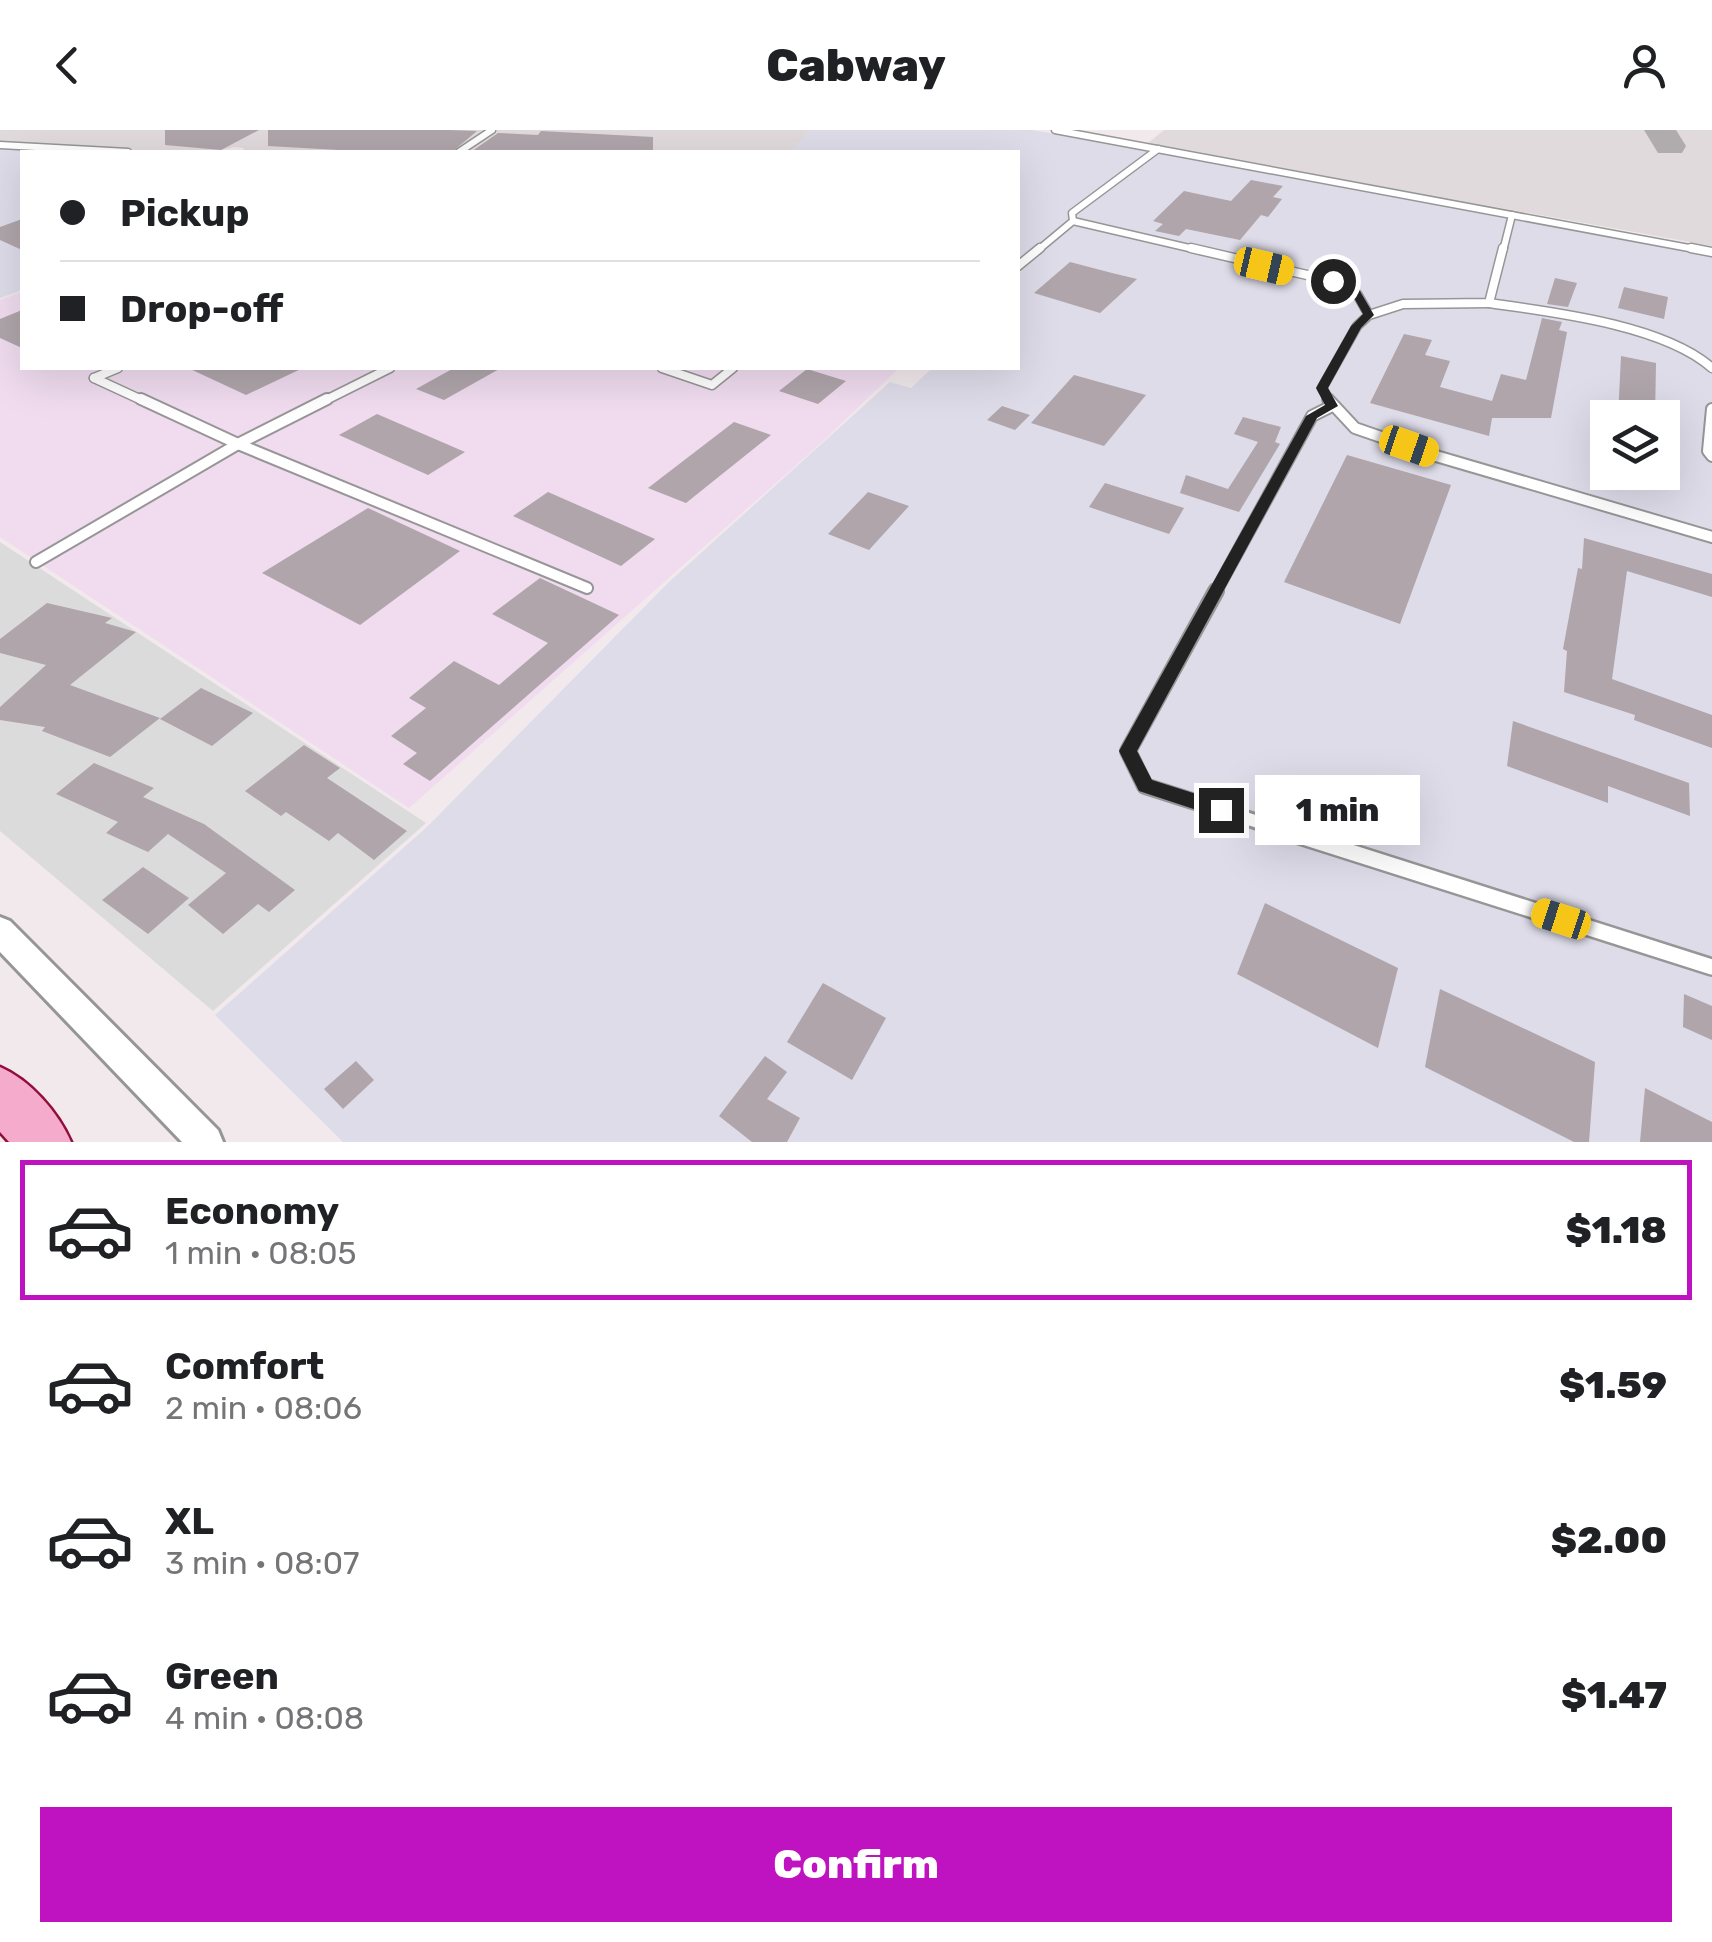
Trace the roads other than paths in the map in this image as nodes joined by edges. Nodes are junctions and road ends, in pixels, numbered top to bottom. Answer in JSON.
{"nodes":[{"id":1,"x":492,"y":130,"type":"edge"},
{"id":2,"x":1055,"y":130,"type":"edge"},
{"id":3,"x":0,"y":145,"type":"edge"},
{"id":4,"x":1158,"y":149,"type":"junction"},
{"id":5,"x":91,"y":150,"type":"edge"},
{"id":6,"x":462,"y":150,"type":"edge"},
{"id":7,"x":1512,"y":215,"type":"junction"},
{"id":8,"x":1073,"y":221,"type":"junction"},
{"id":9,"x":1712,"y":252,"type":"edge"},
{"id":10,"x":1020,"y":264,"type":"edge"},
{"id":11,"x":1489,"y":303,"type":"junction"},
{"id":12,"x":1369,"y":315,"type":"junction"},
{"id":13,"x":1712,"y":368,"type":"edge"},
{"id":14,"x":113,"y":370,"type":"edge"},
{"id":15,"x":386,"y":370,"type":"edge"},
{"id":16,"x":668,"y":370,"type":"edge"},
{"id":17,"x":731,"y":370,"type":"edge"},
{"id":18,"x":1332,"y":406,"type":"junction"},
{"id":19,"x":1712,"y":409,"type":"edge"},
{"id":20,"x":238,"y":444,"type":"junction"},
{"id":21,"x":1712,"y":456,"type":"edge"},
{"id":22,"x":1712,"y":537,"type":"edge"},
{"id":23,"x":36,"y":562,"type":"dead end"},
{"id":24,"x":586,"y":588,"type":"dead end"},
{"id":25,"x":0,"y":930,"type":"edge"},
{"id":26,"x":1712,"y":967,"type":"edge"},
{"id":27,"x":0,"y":1092,"type":"edge"},
{"id":28,"x":44,"y":1142,"type":"edge"},
{"id":29,"x":206,"y":1142,"type":"edge"}],
"edges":[{"from":1,"to":6,"type":"lane"},
{"from":2,"to":4,"type":"lane"},
{"from":3,"to":5,"type":"lane"},
{"from":4,"to":7,"type":"lane"},
{"from":4,"to":8,"type":"lane"},
{"from":7,"to":9,"type":"lane"},
{"from":7,"to":11,"type":"lane"},
{"from":8,"to":10,"type":"lane"},
{"from":8,"to":12,"type":"lane"},
{"from":11,"to":12,"type":"lane"},
{"from":11,"to":13,"type":"lane"},
{"from":12,"to":18,"type":"lane"},
{"from":14,"to":20,"type":"lane"},
{"from":15,"to":20,"type":"lane"},
{"from":16,"to":17,"type":"lane"},
{"from":18,"to":22,"type":"lane"},
{"from":18,"to":26,"type":"lane"},
{"from":19,"to":21,"type":"lane"},
{"from":20,"to":23,"type":"lane"},
{"from":20,"to":24,"type":"lane"},
{"from":25,"to":29,"type":"street"},
{"from":27,"to":28,"type":"main road"}]}
